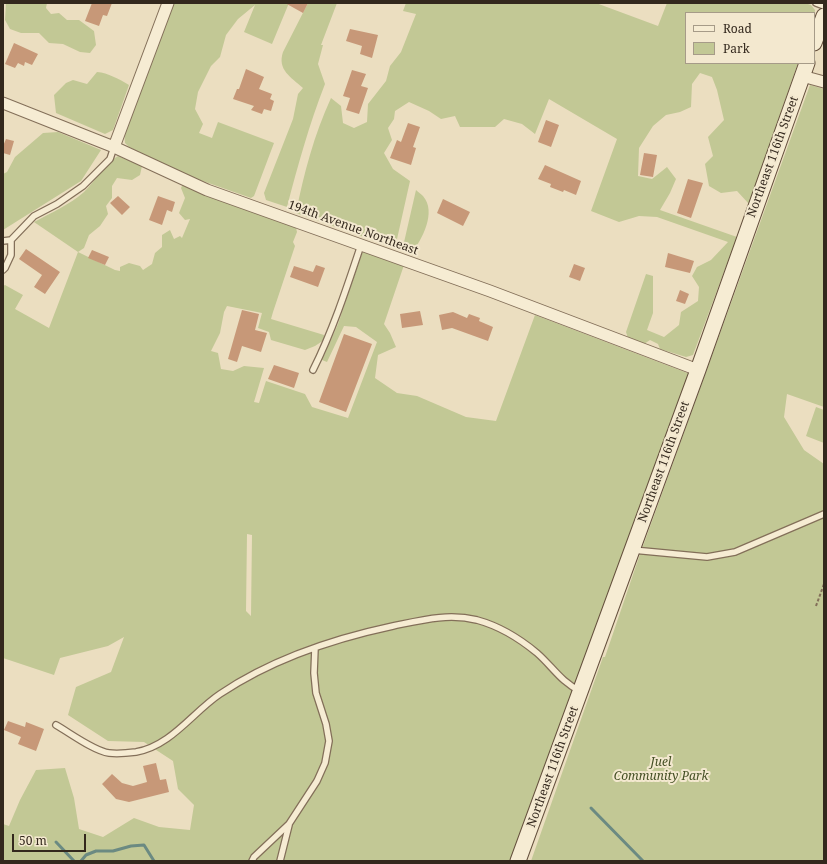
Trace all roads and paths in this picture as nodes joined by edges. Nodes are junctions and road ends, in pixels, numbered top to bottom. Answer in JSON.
{"nodes":[{"id":1,"x":168,"y":3,"type":"edge"},
{"id":2,"x":816,"y":3,"type":"edge"},
{"id":3,"x":824,"y":6,"type":"edge"},
{"id":4,"x":824,"y":16,"type":"edge"},
{"id":5,"x":815,"y":40,"type":"edge"},
{"id":6,"x":805,"y":69,"type":"edge"},
{"id":7,"x":824,"y":82,"type":"edge"},
{"id":8,"x":3,"y":103,"type":"edge"},
{"id":9,"x":114,"y":147,"type":"junction"},
{"id":10,"x":11,"y":240,"type":"junction"},
{"id":11,"x":3,"y":241,"type":"edge"},
{"id":12,"x":361,"y":245,"type":"junction"},
{"id":13,"x":3,"y":270,"type":"edge"},
{"id":14,"x":313,"y":370,"type":"dead end"},
{"id":15,"x":698,"y":370,"type":"junction"},
{"id":16,"x":824,"y":514,"type":"edge"},
{"id":17,"x":632,"y":550,"type":"junction"},
{"id":18,"x":824,"y":584,"type":"edge"},
{"id":19,"x":816,"y":606,"type":"dead end"},
{"id":20,"x":315,"y":648,"type":"junction"},
{"id":21,"x":580,"y":691,"type":"junction"},
{"id":22,"x":56,"y":725,"type":"dead end"},
{"id":23,"x":289,"y":824,"type":"junction"},
{"id":24,"x":252,"y":861,"type":"edge"},
{"id":25,"x":280,"y":861,"type":"edge"},
{"id":26,"x":518,"y":861,"type":"edge"}],
"edges":[{"from":1,"to":9,"type":"street"},
{"from":2,"to":3,"type":"lane"},
{"from":4,"to":5,"type":"street"},
{"from":6,"to":7,"type":"street"},
{"from":6,"to":15,"type":"street","name":"Northeast 116th Street"},
{"from":8,"to":9,"type":"street","name":"194th Avenue Northeast"},
{"from":9,"to":10,"type":"lane"},
{"from":9,"to":12,"type":"street","name":"194th Avenue Northeast"},
{"from":10,"to":11,"type":"lane"},
{"from":10,"to":13,"type":"lane"},
{"from":12,"to":14,"type":"lane"},
{"from":12,"to":15,"type":"street","name":"194th Avenue Northeast"},
{"from":15,"to":17,"type":"street","name":"Northeast 116th Street"},
{"from":16,"to":17,"type":"lane"},
{"from":17,"to":21,"type":"street","name":"Northeast 116th Street"},
{"from":18,"to":19,"type":"path"},
{"from":20,"to":21,"type":"lane"},
{"from":20,"to":22,"type":"lane"},
{"from":20,"to":23,"type":"lane"},
{"from":21,"to":26,"type":"street","name":"Northeast 116th Street"},
{"from":23,"to":24,"type":"lane"},
{"from":23,"to":25,"type":"lane"}]}
